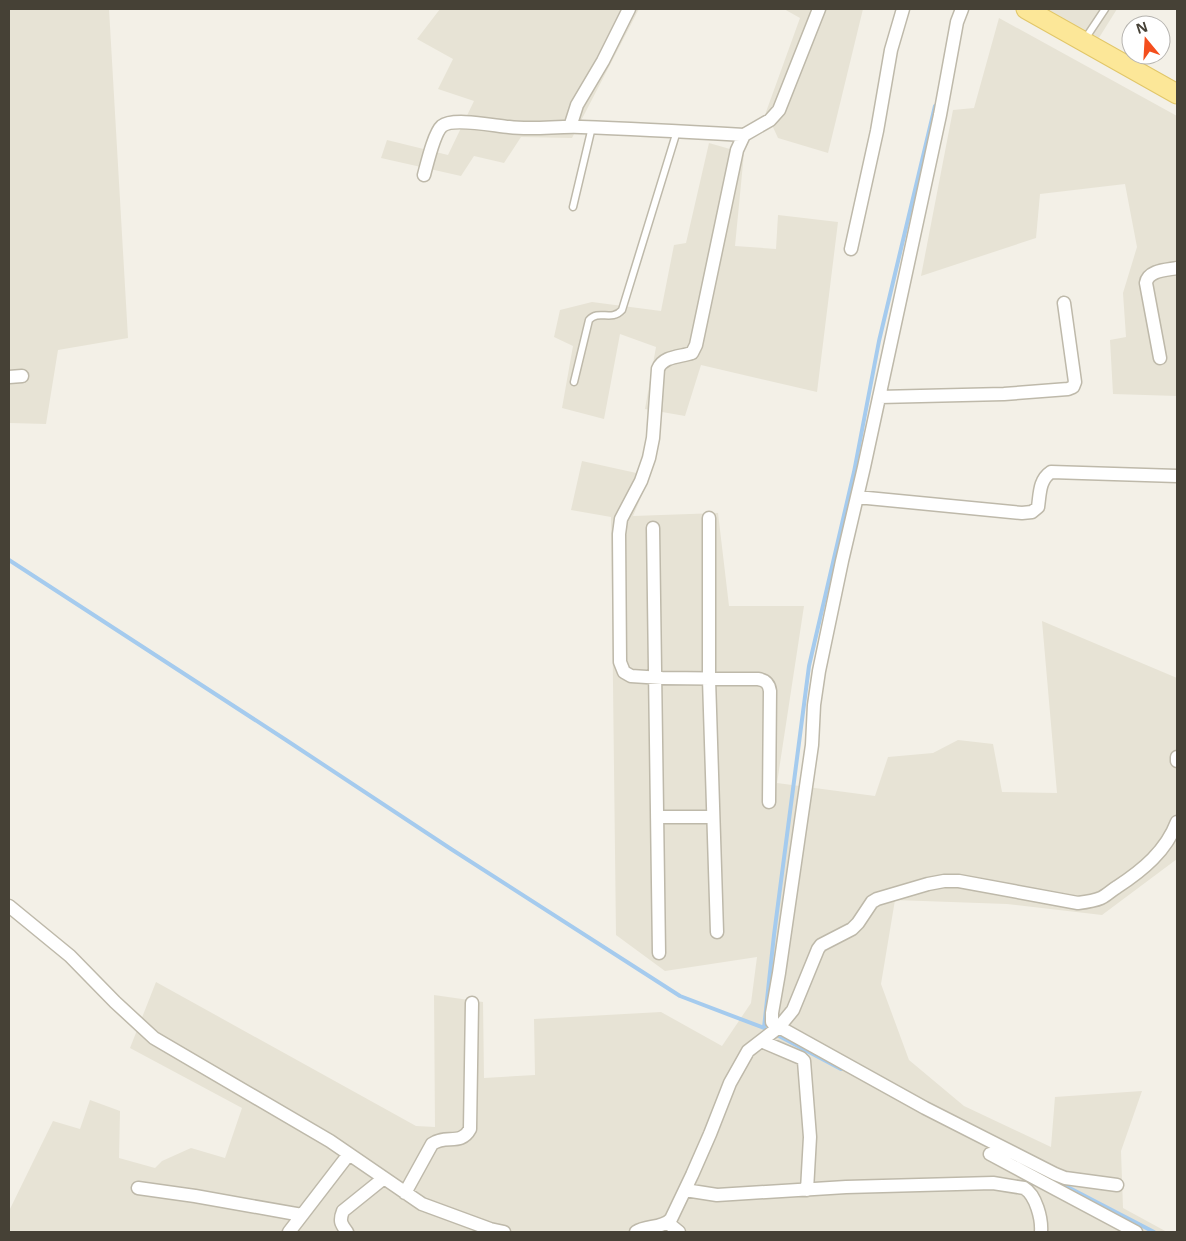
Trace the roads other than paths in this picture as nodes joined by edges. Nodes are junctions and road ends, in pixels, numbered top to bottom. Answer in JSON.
{"nodes":[{"id":1,"x":629,"y":9,"type":"edge"},
{"id":2,"x":819,"y":9,"type":"edge"},
{"id":3,"x":903,"y":9,"type":"edge"},
{"id":4,"x":962,"y":9,"type":"edge"},
{"id":5,"x":1026,"y":9,"type":"edge"},
{"id":6,"x":1104,"y":9,"type":"edge"},
{"id":7,"x":1084,"y":41,"type":"junction"},
{"id":8,"x":1177,"y":94,"type":"edge"},
{"id":9,"x":570,"y":127,"type":"junction"},
{"id":10,"x":592,"y":128,"type":"junction"},
{"id":11,"x":678,"y":131,"type":"junction"},
{"id":12,"x":744,"y":135,"type":"junction"},
{"id":13,"x":424,"y":175,"type":"dead end"},
{"id":14,"x":573,"y":207,"type":"dead end"},
{"id":15,"x":851,"y":249,"type":"dead end"},
{"id":16,"x":1177,"y":268,"type":"edge"},
{"id":17,"x":1064,"y":303,"type":"dead end"},
{"id":18,"x":1160,"y":358,"type":"dead end"},
{"id":19,"x":9,"y":376,"type":"edge"},
{"id":20,"x":22,"y":376,"type":"dead end"},
{"id":21,"x":574,"y":382,"type":"dead end"},
{"id":22,"x":879,"y":397,"type":"junction"},
{"id":23,"x":1177,"y":476,"type":"edge"},
{"id":24,"x":857,"y":497,"type":"junction"},
{"id":25,"x":709,"y":518,"type":"dead end"},
{"id":26,"x":653,"y":528,"type":"dead end"},
{"id":27,"x":655,"y":678,"type":"junction"},
{"id":28,"x":709,"y":679,"type":"junction"},
{"id":29,"x":1177,"y":757,"type":"edge"},
{"id":30,"x":1177,"y":761,"type":"edge"},
{"id":31,"x":769,"y":802,"type":"dead end"},
{"id":32,"x":657,"y":817,"type":"junction"},
{"id":33,"x":713,"y":817,"type":"junction"},
{"id":34,"x":1177,"y":822,"type":"edge"},
{"id":35,"x":9,"y":906,"type":"edge"},
{"id":36,"x":717,"y":932,"type":"dead end"},
{"id":37,"x":659,"y":953,"type":"dead end"},
{"id":38,"x":472,"y":1003,"type":"dead end"},
{"id":39,"x":772,"y":1032,"type":"junction"},
{"id":40,"x":349,"y":1154,"type":"junction"},
{"id":41,"x":990,"y":1154,"type":"dead end"},
{"id":42,"x":1040,"y":1174,"type":"junction"},
{"id":43,"x":384,"y":1178,"type":"junction"},
{"id":44,"x":1117,"y":1185,"type":"dead end"},
{"id":45,"x":138,"y":1188,"type":"dead end"},
{"id":46,"x":685,"y":1190,"type":"junction"},
{"id":47,"x":808,"y":1190,"type":"junction"},
{"id":48,"x":1027,"y":1190,"type":"junction"},
{"id":49,"x":405,"y":1193,"type":"junction"},
{"id":50,"x":302,"y":1215,"type":"junction"},
{"id":51,"x":668,"y":1223,"type":"junction"},
{"id":52,"x":482,"y":1229,"type":"edge"},
{"id":53,"x":289,"y":1232,"type":"edge"},
{"id":54,"x":347,"y":1232,"type":"edge"},
{"id":55,"x":504,"y":1232,"type":"edge"},
{"id":56,"x":636,"y":1232,"type":"edge"},
{"id":57,"x":679,"y":1232,"type":"edge"},
{"id":58,"x":1041,"y":1232,"type":"edge"},
{"id":59,"x":1136,"y":1232,"type":"edge"}],
"edges":[{"from":1,"to":9,"type":"street"},
{"from":2,"to":12,"type":"street"},
{"from":3,"to":15,"type":"street"},
{"from":4,"to":22,"type":"street"},
{"from":5,"to":7,"type":"main road"},
{"from":6,"to":7,"type":"lane"},
{"from":7,"to":8,"type":"main road"},
{"from":9,"to":10,"type":"street"},
{"from":9,"to":13,"type":"street"},
{"from":10,"to":11,"type":"street"},
{"from":10,"to":14,"type":"lane"},
{"from":11,"to":12,"type":"street"},
{"from":11,"to":21,"type":"lane"},
{"from":12,"to":27,"type":"street"},
{"from":16,"to":18,"type":"street"},
{"from":17,"to":22,"type":"street"},
{"from":19,"to":20,"type":"street"},
{"from":22,"to":24,"type":"street"},
{"from":23,"to":24,"type":"street"},
{"from":24,"to":39,"type":"street"},
{"from":25,"to":28,"type":"street"},
{"from":26,"to":27,"type":"street"},
{"from":27,"to":28,"type":"street"},
{"from":27,"to":32,"type":"street"},
{"from":28,"to":31,"type":"street"},
{"from":28,"to":33,"type":"street"},
{"from":29,"to":30,"type":"street"},
{"from":32,"to":33,"type":"street"},
{"from":32,"to":37,"type":"street"},
{"from":33,"to":36,"type":"street"},
{"from":34,"to":39,"type":"street"},
{"from":35,"to":40,"type":"street"},
{"from":38,"to":49,"type":"street"},
{"from":39,"to":42,"type":"street"},
{"from":39,"to":46,"type":"street"},
{"from":39,"to":47,"type":"street"},
{"from":40,"to":43,"type":"street"},
{"from":40,"to":50,"type":"street"},
{"from":41,"to":42,"type":"street"},
{"from":42,"to":44,"type":"street"},
{"from":42,"to":48,"type":"street"},
{"from":42,"to":59,"type":"street"},
{"from":43,"to":49,"type":"street"},
{"from":43,"to":54,"type":"street"},
{"from":45,"to":50,"type":"street"},
{"from":46,"to":47,"type":"street"},
{"from":46,"to":51,"type":"street"},
{"from":47,"to":48,"type":"street"},
{"from":48,"to":58,"type":"street"},
{"from":49,"to":52,"type":"street"},
{"from":50,"to":53,"type":"street"},
{"from":51,"to":56,"type":"street"},
{"from":51,"to":57,"type":"street"},
{"from":52,"to":55,"type":"street"}]}
